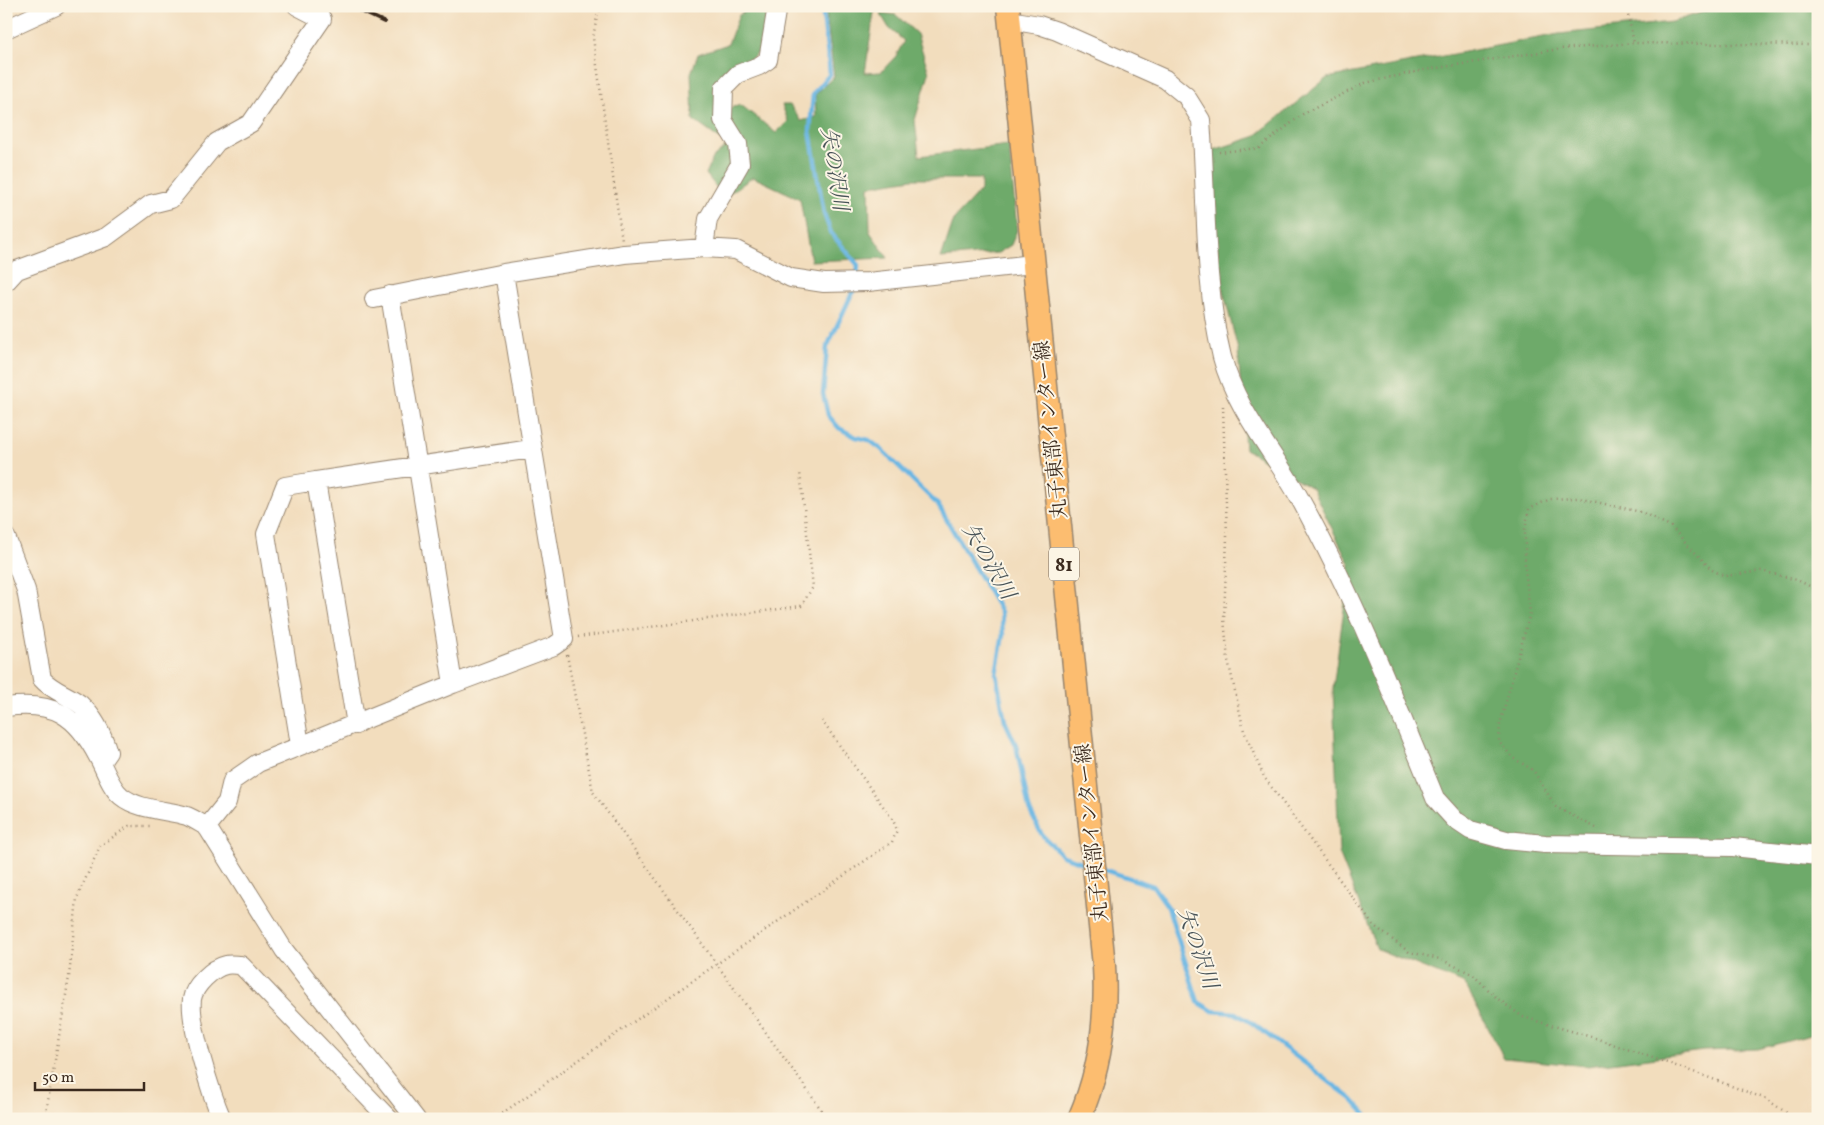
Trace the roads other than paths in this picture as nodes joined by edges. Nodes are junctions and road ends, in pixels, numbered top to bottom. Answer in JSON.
{"nodes":[{"id":1,"x":56,"y":6,"type":"edge"},
{"id":2,"x":297,"y":6,"type":"edge"},
{"id":3,"x":777,"y":6,"type":"edge"},
{"id":4,"x":326,"y":12,"type":"edge"},
{"id":5,"x":1009,"y":13,"type":"edge"},
{"id":6,"x":6,"y":29,"type":"edge"},
{"id":7,"x":704,"y":248,"type":"junction"},
{"id":8,"x":1033,"y":264,"type":"junction"},
{"id":9,"x":504,"y":273,"type":"junction"},
{"id":10,"x":6,"y":282,"type":"edge"},
{"id":11,"x":531,"y":449,"type":"junction"},
{"id":12,"x":417,"y":466,"type":"junction"},
{"id":13,"x":316,"y":481,"type":"junction"},
{"id":14,"x":6,"y":537,"type":"edge"},
{"id":15,"x":453,"y":684,"type":"junction"},
{"id":16,"x":6,"y":707,"type":"edge"},
{"id":17,"x":356,"y":725,"type":"junction"},
{"id":18,"x":300,"y":745,"type":"junction"},
{"id":19,"x":101,"y":762,"type":"junction"},
{"id":20,"x":207,"y":828,"type":"junction"},
{"id":21,"x":1818,"y":856,"type":"edge"},
{"id":22,"x":222,"y":1119,"type":"edge"},
{"id":23,"x":389,"y":1119,"type":"edge"},
{"id":24,"x":416,"y":1119,"type":"edge"},
{"id":25,"x":1079,"y":1119,"type":"edge"}],
"edges":[{"from":1,"to":6,"type":"street"},
{"from":2,"to":4,"type":"street"},
{"from":3,"to":7,"type":"street"},
{"from":4,"to":10,"type":"street"},
{"from":5,"to":8,"type":"main road","name":"丸子東部インター線","number":"81"},
{"from":5,"to":21,"type":"street"},
{"from":7,"to":8,"type":"street"},
{"from":7,"to":9,"type":"street"},
{"from":8,"to":25,"type":"main road","name":"丸子東部インター線","number":"81"},
{"from":9,"to":11,"type":"street"},
{"from":9,"to":12,"type":"street"},
{"from":11,"to":12,"type":"street"},
{"from":11,"to":15,"type":"street"},
{"from":12,"to":13,"type":"street"},
{"from":12,"to":15,"type":"street"},
{"from":13,"to":17,"type":"street"},
{"from":13,"to":18,"type":"street"},
{"from":14,"to":19,"type":"street"},
{"from":15,"to":17,"type":"street"},
{"from":16,"to":19,"type":"street"},
{"from":17,"to":18,"type":"street"},
{"from":18,"to":20,"type":"street"},
{"from":19,"to":20,"type":"street"},
{"from":20,"to":24,"type":"street"},
{"from":22,"to":23,"type":"street"}]}
